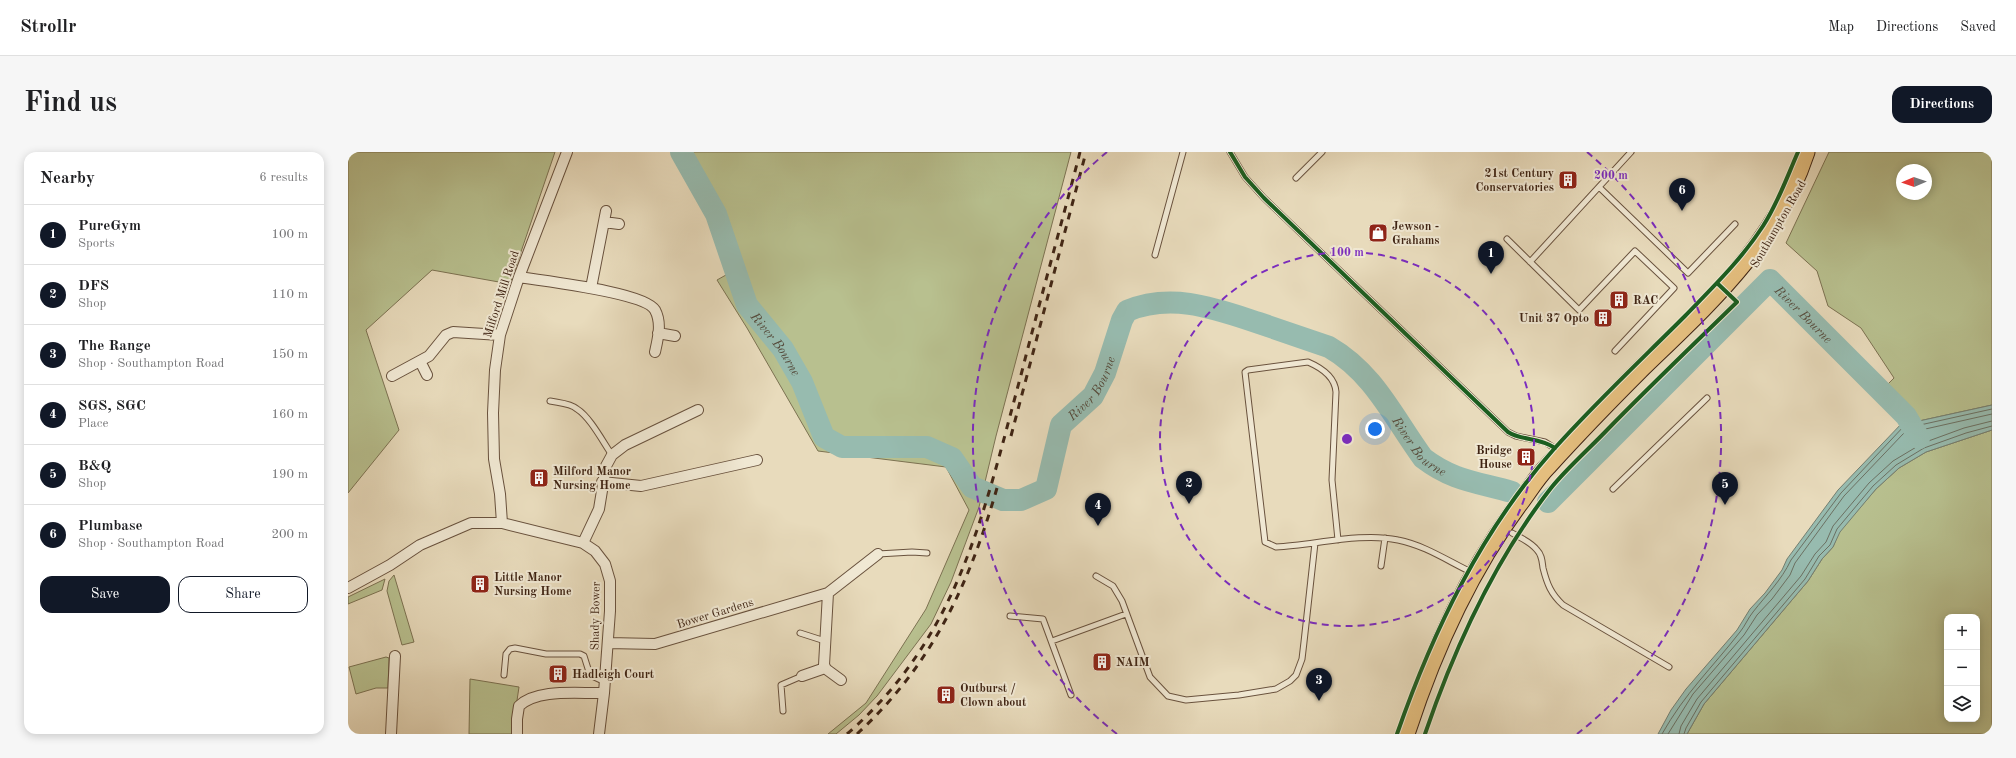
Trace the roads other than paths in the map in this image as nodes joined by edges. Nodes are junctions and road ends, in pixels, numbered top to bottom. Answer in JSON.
{"nodes":[{"id":1,"x":566,"y":152,"type":"edge"},
{"id":2,"x":1183,"y":152,"type":"edge"},
{"id":3,"x":1230,"y":152,"type":"edge"},
{"id":4,"x":1322,"y":152,"type":"edge"},
{"id":5,"x":1631,"y":152,"type":"edge"},
{"id":6,"x":1806,"y":152,"type":"edge"},
{"id":7,"x":1815,"y":152,"type":"edge"},
{"id":8,"x":1296,"y":178,"type":"dead end"},
{"id":9,"x":1599,"y":187,"type":"junction"},
{"id":10,"x":606,"y":211,"type":"dead end"},
{"id":11,"x":604,"y":222,"type":"junction"},
{"id":12,"x":618,"y":224,"type":"dead end"},
{"id":13,"x":1735,"y":224,"type":"dead end"},
{"id":14,"x":1507,"y":239,"type":"dead end"},
{"id":15,"x":1155,"y":256,"type":"dead end"},
{"id":16,"x":1530,"y":262,"type":"junction"},
{"id":17,"x":519,"y":277,"type":"junction"},
{"id":18,"x":591,"y":288,"type":"junction"},
{"id":19,"x":658,"y":333,"type":"junction"},
{"id":20,"x":500,"y":335,"type":"junction"},
{"id":21,"x":674,"y":336,"type":"dead end"},
{"id":22,"x":1615,"y":351,"type":"dead end"},
{"id":23,"x":655,"y":352,"type":"dead end"},
{"id":24,"x":420,"y":361,"type":"junction"},
{"id":25,"x":428,"y":375,"type":"dead end"},
{"id":26,"x":392,"y":376,"type":"dead end"},
{"id":27,"x":1707,"y":398,"type":"dead end"},
{"id":28,"x":550,"y":401,"type":"dead end"},
{"id":29,"x":698,"y":410,"type":"dead end"},
{"id":30,"x":1561,"y":452,"type":"junction"},
{"id":31,"x":612,"y":455,"type":"junction"},
{"id":32,"x":757,"y":460,"type":"dead end"},
{"id":33,"x":602,"y":482,"type":"junction"},
{"id":34,"x":1613,"y":489,"type":"dead end"},
{"id":35,"x":502,"y":523,"type":"junction"},
{"id":36,"x":1512,"y":533,"type":"junction"},
{"id":37,"x":1385,"y":538,"type":"junction"},
{"id":38,"x":1338,"y":540,"type":"junction"},
{"id":39,"x":583,"y":543,"type":"junction"},
{"id":40,"x":1315,"y":543,"type":"junction"},
{"id":41,"x":927,"y":553,"type":"dead end"},
{"id":42,"x":878,"y":554,"type":"joint"},
{"id":43,"x":1381,"y":566,"type":"dead end"},
{"id":44,"x":1474,"y":573,"type":"junction"},
{"id":45,"x":1096,"y":576,"type":"dead end"},
{"id":46,"x":348,"y":588,"type":"edge"},
{"id":47,"x":828,"y":593,"type":"junction"},
{"id":48,"x":1126,"y":614,"type":"junction"},
{"id":49,"x":1010,"y":616,"type":"dead end"},
{"id":50,"x":800,"y":634,"type":"dead end"},
{"id":51,"x":825,"y":641,"type":"junction"},
{"id":52,"x":1052,"y":641,"type":"junction"},
{"id":53,"x":608,"y":643,"type":"junction"},
{"id":54,"x":395,"y":656,"type":"dead end"},
{"id":55,"x":1669,"y":667,"type":"dead end"},
{"id":56,"x":825,"y":668,"type":"junction"},
{"id":57,"x":504,"y":675,"type":"dead end"},
{"id":58,"x":802,"y":676,"type":"joint"},
{"id":59,"x":840,"y":680,"type":"dead end"},
{"id":60,"x":605,"y":682,"type":"junction"},
{"id":61,"x":604,"y":693,"type":"junction"},
{"id":62,"x":1070,"y":695,"type":"dead end"},
{"id":63,"x":783,"y":711,"type":"dead end"},
{"id":64,"x":391,"y":734,"type":"edge"},
{"id":65,"x":516,"y":734,"type":"edge"},
{"id":66,"x":599,"y":734,"type":"edge"},
{"id":67,"x":1406,"y":734,"type":"edge"},
{"id":68,"x":1417,"y":734,"type":"edge"}],
"edges":[{"from":1,"to":17,"type":"street","name":"Milford Mill Road"},
{"from":2,"to":15,"type":"lane"},
{"from":3,"to":30,"type":"lane"},
{"from":4,"to":8,"type":"lane"},
{"from":5,"to":9,"type":"lane"},
{"from":6,"to":30,"type":"highway","name":"Southampton Road"},
{"from":7,"to":36,"type":"highway","name":"Southampton Road"},
{"from":9,"to":13,"type":"lane"},
{"from":9,"to":16,"type":"lane"},
{"from":10,"to":11,"type":"street"},
{"from":11,"to":12,"type":"street"},
{"from":11,"to":18,"type":"street"},
{"from":14,"to":16,"type":"lane"},
{"from":16,"to":22,"type":"lane"},
{"from":17,"to":18,"type":"street"},
{"from":17,"to":20,"type":"street","name":"Milford Mill Road"},
{"from":18,"to":19,"type":"street"},
{"from":19,"to":21,"type":"street"},
{"from":19,"to":23,"type":"street"},
{"from":20,"to":24,"type":"street"},
{"from":20,"to":35,"type":"street","name":"Milford Mill Road"},
{"from":24,"to":25,"type":"street"},
{"from":24,"to":26,"type":"street"},
{"from":27,"to":34,"type":"lane"},
{"from":28,"to":31,"type":"lane"},
{"from":29,"to":31,"type":"street"},
{"from":30,"to":44,"type":"highway","name":"Southampton Road"},
{"from":31,"to":33,"type":"street"},
{"from":32,"to":33,"type":"street"},
{"from":33,"to":39,"type":"street"},
{"from":35,"to":39,"type":"street","name":"Shady Bower"},
{"from":35,"to":46,"type":"street","name":"Shady Bower"},
{"from":36,"to":55,"type":"lane"},
{"from":36,"to":68,"type":"highway","name":"Southampton Road"},
{"from":37,"to":38,"type":"lane"},
{"from":37,"to":43,"type":"lane"},
{"from":37,"to":44,"type":"lane"},
{"from":38,"to":40,"type":"lane"},
{"from":38,"to":40,"type":"lane"},
{"from":39,"to":53,"type":"street","name":"Shady Bower"},
{"from":40,"to":48,"type":"lane"},
{"from":41,"to":42,"type":"lane"},
{"from":42,"to":47,"type":"street","name":"Bower Gardens"},
{"from":44,"to":67,"type":"highway","name":"Southampton Road"},
{"from":45,"to":48,"type":"lane"},
{"from":47,"to":51,"type":"street"},
{"from":47,"to":53,"type":"street","name":"Bower Gardens"},
{"from":48,"to":52,"type":"lane"},
{"from":49,"to":52,"type":"lane"},
{"from":50,"to":51,"type":"lane"},
{"from":51,"to":56,"type":"street"},
{"from":52,"to":62,"type":"lane"},
{"from":53,"to":60,"type":"street","name":"Shady Bower"},
{"from":54,"to":64,"type":"street"},
{"from":56,"to":58,"type":"street"},
{"from":56,"to":59,"type":"street"},
{"from":57,"to":60,"type":"lane"},
{"from":58,"to":63,"type":"lane"},
{"from":60,"to":61,"type":"street","name":"Shady Bower"},
{"from":61,"to":65,"type":"street"},
{"from":61,"to":66,"type":"street","name":"Shady Bower"}]}
